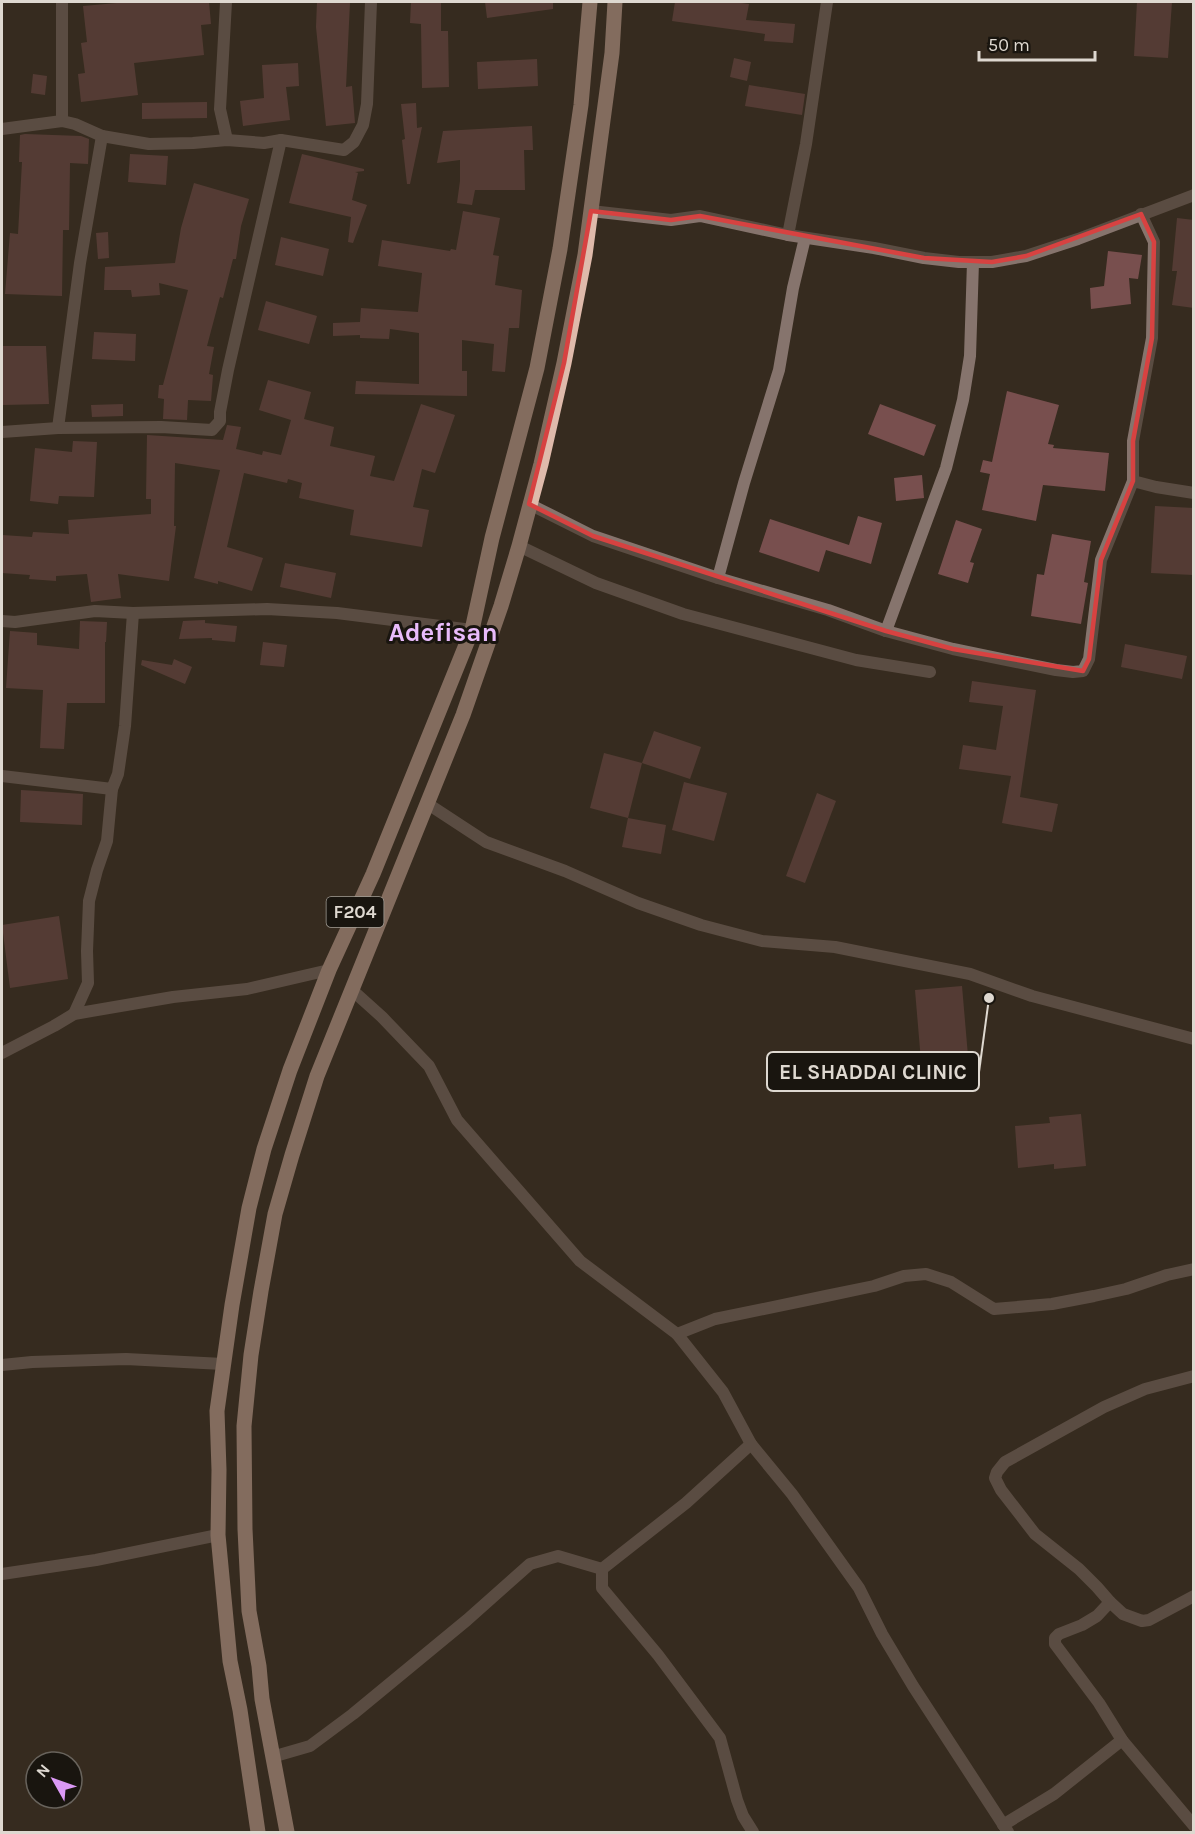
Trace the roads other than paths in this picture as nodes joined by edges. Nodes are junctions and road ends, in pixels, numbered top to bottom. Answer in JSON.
{"nodes":[{"id":1,"x":62,"y":2,"type":"edge"},
{"id":2,"x":226,"y":2,"type":"edge"},
{"id":3,"x":371,"y":2,"type":"edge"},
{"id":4,"x":590,"y":2,"type":"edge"},
{"id":5,"x":615,"y":2,"type":"edge"},
{"id":6,"x":827,"y":2,"type":"edge"},
{"id":7,"x":62,"y":121,"type":"junction"},
{"id":8,"x":2,"y":129,"type":"edge"},
{"id":9,"x":102,"y":136,"type":"junction"},
{"id":10,"x":227,"y":140,"type":"junction"},
{"id":11,"x":281,"y":141,"type":"junction"},
{"id":12,"x":1194,"y":195,"type":"edge"},
{"id":13,"x":591,"y":211,"type":"junction"},
{"id":14,"x":1141,"y":214,"type":"junction"},
{"id":15,"x":788,"y":235,"type":"junction"},
{"id":16,"x":805,"y":238,"type":"junction"},
{"id":17,"x":973,"y":262,"type":"junction"},
{"id":18,"x":58,"y":428,"type":"junction"},
{"id":19,"x":2,"y":432,"type":"edge"},
{"id":20,"x":1133,"y":481,"type":"junction"},
{"id":21,"x":1194,"y":493,"type":"edge"},
{"id":22,"x":529,"y":504,"type":"junction"},
{"id":23,"x":519,"y":546,"type":"junction"},
{"id":24,"x":718,"y":578,"type":"junction"},
{"id":25,"x":133,"y":613,"type":"junction"},
{"id":26,"x":2,"y":621,"type":"edge"},
{"id":27,"x":472,"y":630,"type":"junction"},
{"id":28,"x":886,"y":631,"type":"junction"},
{"id":29,"x":930,"y":672,"type":"dead end"},
{"id":30,"x":2,"y":776,"type":"edge"},
{"id":31,"x":111,"y":789,"type":"junction"},
{"id":32,"x":428,"y":804,"type":"junction"},
{"id":33,"x":329,"y":970,"type":"junction"},
{"id":34,"x":352,"y":990,"type":"junction"},
{"id":35,"x":74,"y":1014,"type":"junction"},
{"id":36,"x":1194,"y":1039,"type":"edge"},
{"id":37,"x":2,"y":1053,"type":"edge"},
{"id":38,"x":1194,"y":1269,"type":"edge"},
{"id":39,"x":677,"y":1334,"type":"junction"},
{"id":40,"x":2,"y":1365,"type":"edge"},
{"id":41,"x":223,"y":1365,"type":"junction"},
{"id":42,"x":1194,"y":1376,"type":"edge"},
{"id":43,"x":752,"y":1444,"type":"junction"},
{"id":44,"x":218,"y":1535,"type":"junction"},
{"id":45,"x":602,"y":1569,"type":"junction"},
{"id":46,"x":2,"y":1574,"type":"edge"},
{"id":47,"x":1194,"y":1596,"type":"edge"},
{"id":48,"x":1110,"y":1602,"type":"junction"},
{"id":49,"x":1122,"y":1740,"type":"junction"},
{"id":50,"x":272,"y":1757,"type":"junction"},
{"id":51,"x":1194,"y":1826,"type":"edge"},
{"id":52,"x":1006,"y":1829,"type":"edge"},
{"id":53,"x":258,"y":1833,"type":"edge"},
{"id":54,"x":287,"y":1833,"type":"edge"},
{"id":55,"x":753,"y":1833,"type":"edge"}],
"edges":[{"from":1,"to":7,"type":"street"},
{"from":2,"to":10,"type":"street"},
{"from":3,"to":11,"type":"street"},
{"from":4,"to":27,"type":"main road","number":"F204"},
{"from":5,"to":13,"type":"main road","number":"F204"},
{"from":6,"to":15,"type":"street"},
{"from":7,"to":8,"type":"street"},
{"from":7,"to":9,"type":"street"},
{"from":9,"to":10,"type":"street"},
{"from":9,"to":18,"type":"street"},
{"from":10,"to":11,"type":"street"},
{"from":11,"to":18,"type":"street"},
{"from":12,"to":14,"type":"street"},
{"from":13,"to":15,"type":"street"},
{"from":13,"to":22,"type":"main road","number":"F204"},
{"from":14,"to":17,"type":"street"},
{"from":14,"to":20,"type":"street"},
{"from":15,"to":16,"type":"street"},
{"from":16,"to":17,"type":"street"},
{"from":16,"to":24,"type":"street"},
{"from":17,"to":28,"type":"street"},
{"from":18,"to":19,"type":"street"},
{"from":20,"to":21,"type":"street"},
{"from":20,"to":28,"type":"street"},
{"from":22,"to":23,"type":"main road","number":"F204"},
{"from":22,"to":24,"type":"street"},
{"from":23,"to":29,"type":"street"},
{"from":23,"to":32,"type":"main road","number":"F204"},
{"from":24,"to":28,"type":"street"},
{"from":25,"to":26,"type":"street"},
{"from":25,"to":27,"type":"street"},
{"from":25,"to":31,"type":"street"},
{"from":27,"to":33,"type":"main road","number":"F204"},
{"from":30,"to":31,"type":"street"},
{"from":31,"to":35,"type":"street"},
{"from":32,"to":34,"type":"main road","number":"F204"},
{"from":32,"to":36,"type":"street"},
{"from":33,"to":35,"type":"street"},
{"from":33,"to":41,"type":"main road","number":"F204"},
{"from":34,"to":39,"type":"street"},
{"from":34,"to":50,"type":"main road","number":"F204"},
{"from":35,"to":37,"type":"street"},
{"from":38,"to":39,"type":"street"},
{"from":39,"to":43,"type":"street"},
{"from":40,"to":41,"type":"street"},
{"from":41,"to":44,"type":"main road","number":"F204"},
{"from":42,"to":48,"type":"street"},
{"from":43,"to":45,"type":"street"},
{"from":43,"to":52,"type":"street"},
{"from":44,"to":46,"type":"street"},
{"from":44,"to":53,"type":"main road","number":"F204"},
{"from":45,"to":50,"type":"street"},
{"from":45,"to":55,"type":"street"},
{"from":47,"to":48,"type":"street"},
{"from":48,"to":49,"type":"street"},
{"from":49,"to":51,"type":"street"},
{"from":49,"to":52,"type":"street"},
{"from":50,"to":54,"type":"main road","number":"F204"}]}
